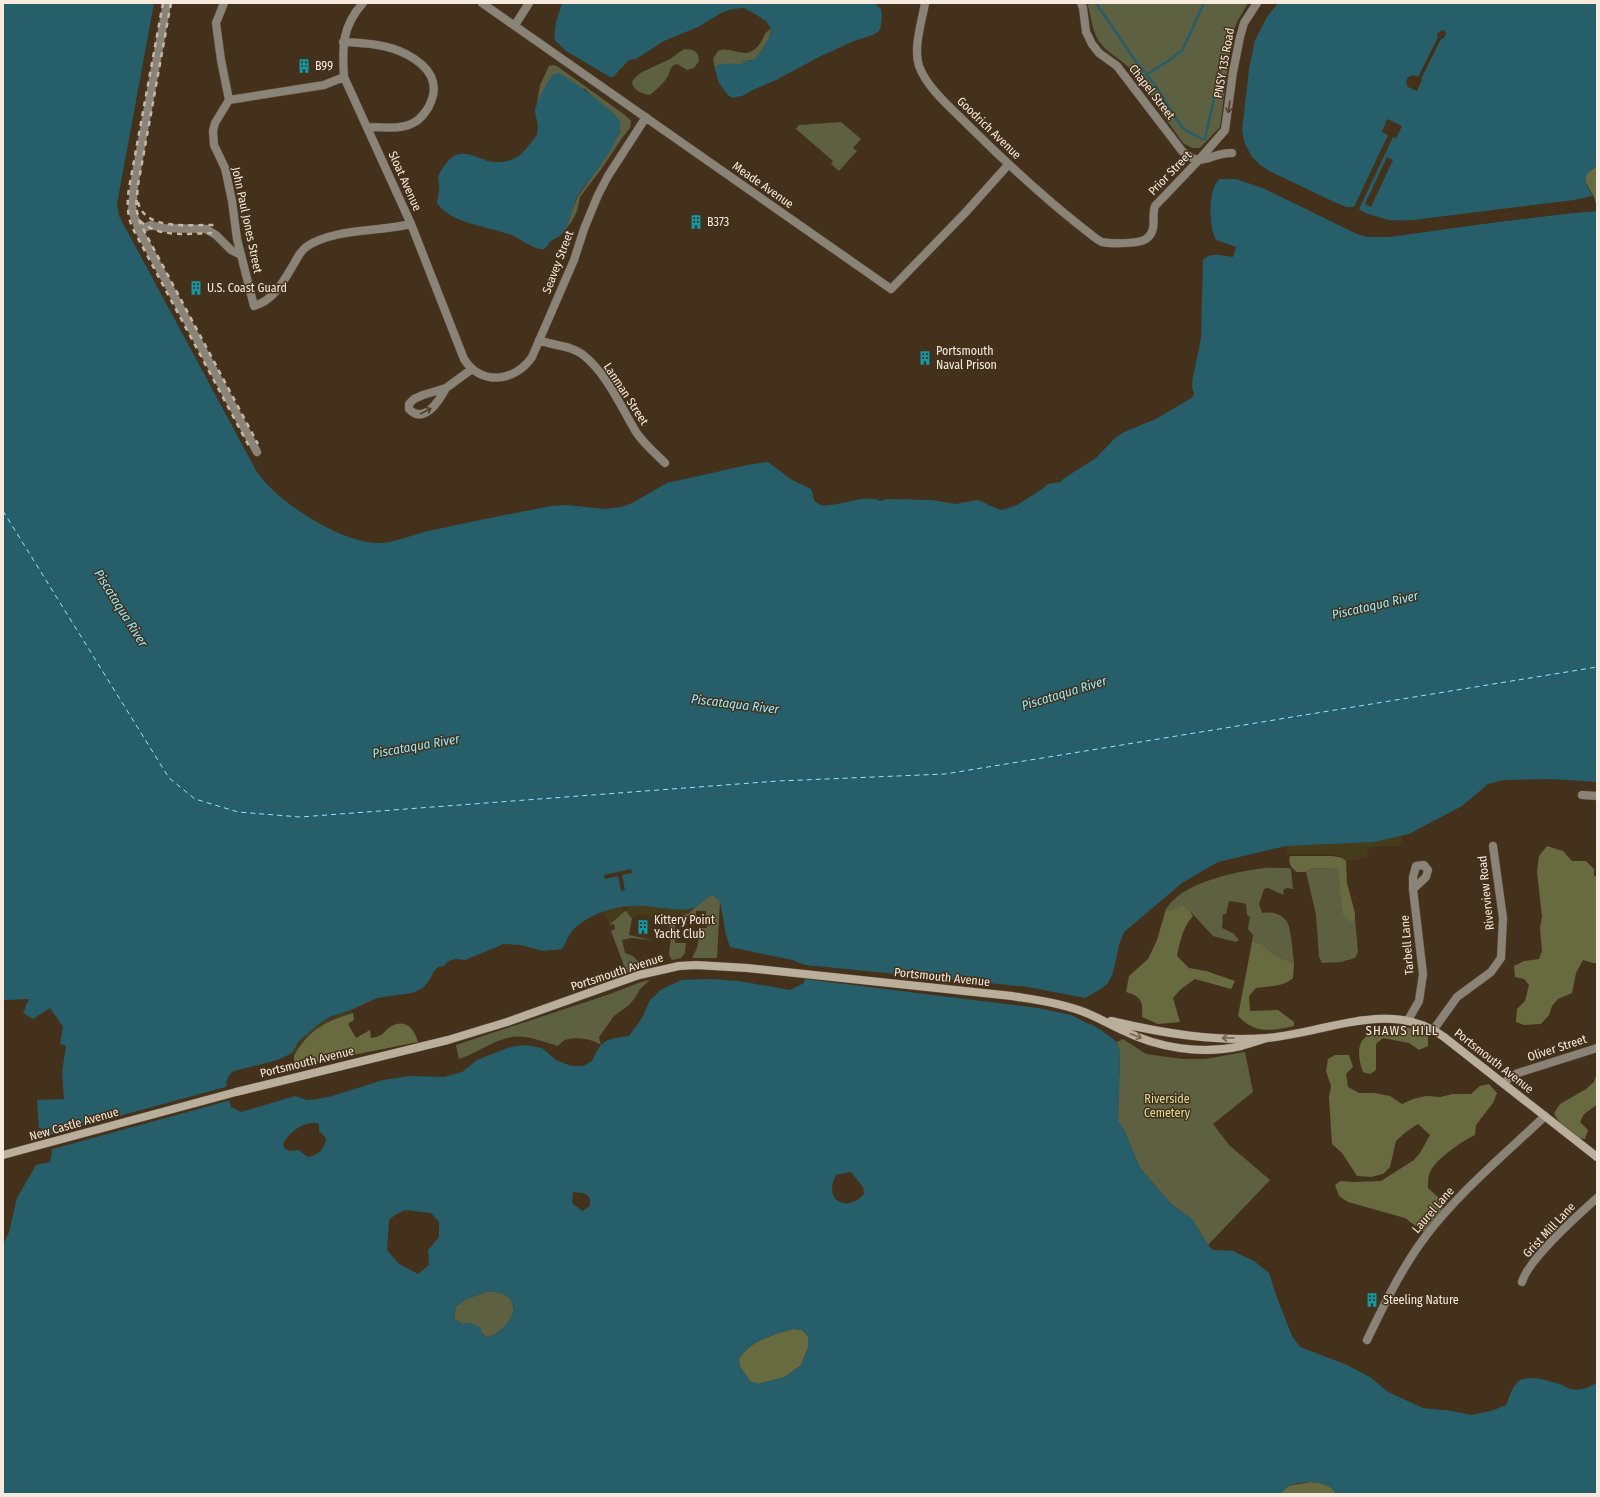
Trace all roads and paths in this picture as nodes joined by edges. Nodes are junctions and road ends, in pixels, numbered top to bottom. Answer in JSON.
{"nodes":[{"id":1,"x":167,"y":3,"type":"edge"},
{"id":2,"x":224,"y":3,"type":"edge"},
{"id":3,"x":363,"y":3,"type":"edge"},
{"id":4,"x":482,"y":3,"type":"edge"},
{"id":5,"x":529,"y":3,"type":"edge"},
{"id":6,"x":925,"y":3,"type":"edge"},
{"id":7,"x":1081,"y":3,"type":"edge"},
{"id":8,"x":1257,"y":3,"type":"edge"},
{"id":9,"x":515,"y":25,"type":"junction"},
{"id":10,"x":343,"y":42,"type":"junction"},
{"id":11,"x":344,"y":76,"type":"junction"},
{"id":12,"x":229,"y":100,"type":"junction"},
{"id":13,"x":646,"y":117,"type":"junction"},
{"id":14,"x":368,"y":127,"type":"junction"},
{"id":15,"x":1225,"y":130,"type":"joint"},
{"id":16,"x":1232,"y":153,"type":"dead end"},
{"id":17,"x":1198,"y":161,"type":"junction"},
{"id":18,"x":1008,"y":165,"type":"junction"},
{"id":19,"x":410,"y":224,"type":"junction"},
{"id":20,"x":139,"y":230,"type":"junction"},
{"id":21,"x":1101,"y":241,"type":"joint"},
{"id":22,"x":241,"y":255,"type":"junction"},
{"id":23,"x":539,"y":340,"type":"junction"},
{"id":24,"x":472,"y":369,"type":"junction"},
{"id":25,"x":446,"y":388,"type":"dead end"},
{"id":26,"x":257,"y":452,"type":"dead end"},
{"id":27,"x":665,"y":463,"type":"dead end"},
{"id":28,"x":1582,"y":795,"type":"dead end"},
{"id":29,"x":1597,"y":796,"type":"edge"},
{"id":30,"x":1493,"y":846,"type":"dead end"},
{"id":31,"x":1414,"y":889,"type":"dead end"},
{"id":32,"x":1101,"y":1019,"type":"junction"},
{"id":33,"x":1408,"y":1020,"type":"junction"},
{"id":34,"x":1434,"y":1029,"type":"junction"},
{"id":35,"x":1267,"y":1038,"type":"junction"},
{"id":36,"x":1597,"y":1048,"type":"edge"},
{"id":37,"x":1504,"y":1084,"type":"junction"},
{"id":38,"x":152,"y":1115,"type":"joint"},
{"id":39,"x":1545,"y":1116,"type":"junction"},
{"id":40,"x":3,"y":1155,"type":"edge"},
{"id":41,"x":1597,"y":1157,"type":"edge"},
{"id":42,"x":1597,"y":1198,"type":"edge"},
{"id":43,"x":1522,"y":1282,"type":"dead end"},
{"id":44,"x":1366,"y":1340,"type":"dead end"}],
"edges":[{"from":1,"to":20,"type":"street"},
{"from":2,"to":12,"type":"street"},
{"from":3,"to":10,"type":"street","name":"Sloat Avenue"},
{"from":4,"to":9,"type":"street","name":"Meade Avenue"},
{"from":5,"to":9,"type":"street"},
{"from":6,"to":18,"type":"street","name":"Goodrich Avenue"},
{"from":7,"to":17,"type":"street","name":"Chapel Street"},
{"from":8,"to":15,"type":"street","name":"PNSY 135 Road","one_way":true},
{"from":9,"to":13,"type":"street","name":"Meade Avenue"},
{"from":10,"to":11,"type":"street","name":"Sloat Avenue"},
{"from":10,"to":14,"type":"street"},
{"from":11,"to":12,"type":"street"},
{"from":11,"to":14,"type":"street","name":"Sloat Avenue"},
{"from":12,"to":22,"type":"street","name":"John Paul Jones Street"},
{"from":13,"to":18,"type":"street","name":"Meade Avenue"},
{"from":13,"to":23,"type":"street","name":"Seavey Street"},
{"from":14,"to":19,"type":"street","name":"Sloat Avenue"},
{"from":15,"to":17,"type":"street","name":"Prior Street"},
{"from":16,"to":17,"type":"street"},
{"from":17,"to":21,"type":"street","name":"Prior Street"},
{"from":18,"to":21,"type":"street","name":"Goodrich Avenue"},
{"from":19,"to":22,"type":"street","name":"John Paul Jones Street"},
{"from":19,"to":24,"type":"street","name":"Sloat Avenue"},
{"from":20,"to":22,"type":"street"},
{"from":20,"to":26,"type":"street"},
{"from":23,"to":24,"type":"street","name":"Seavey Street"},
{"from":23,"to":27,"type":"street","name":"Lanman Street"},
{"from":24,"to":25,"type":"street"},
{"from":28,"to":29,"type":"street"},
{"from":30,"to":34,"type":"street","name":"Riverview Road"},
{"from":31,"to":33,"type":"street","name":"Tarbell Lane"},
{"from":35,"to":32,"type":"main road","name":"Portsmouth Avenue","one_way":true},
{"from":32,"to":35,"type":"main road","name":"Portsmouth Avenue","one_way":true},
{"from":32,"to":38,"type":"main road","name":"Portsmouth Avenue"},
{"from":33,"to":34,"type":"main road","name":"Portsmouth Avenue"},
{"from":33,"to":35,"type":"main road","name":"Portsmouth Avenue"},
{"from":34,"to":37,"type":"main road","name":"Portsmouth Avenue"},
{"from":36,"to":37,"type":"street","name":"Oliver Street"},
{"from":37,"to":39,"type":"main road","name":"Portsmouth Avenue"},
{"from":38,"to":40,"type":"main road","name":"New Castle Avenue"},
{"from":39,"to":41,"type":"main road","name":"Portsmouth Avenue"},
{"from":39,"to":44,"type":"street","name":"Laurel Lane"},
{"from":42,"to":43,"type":"street","name":"Grist Mill Lane"}]}
